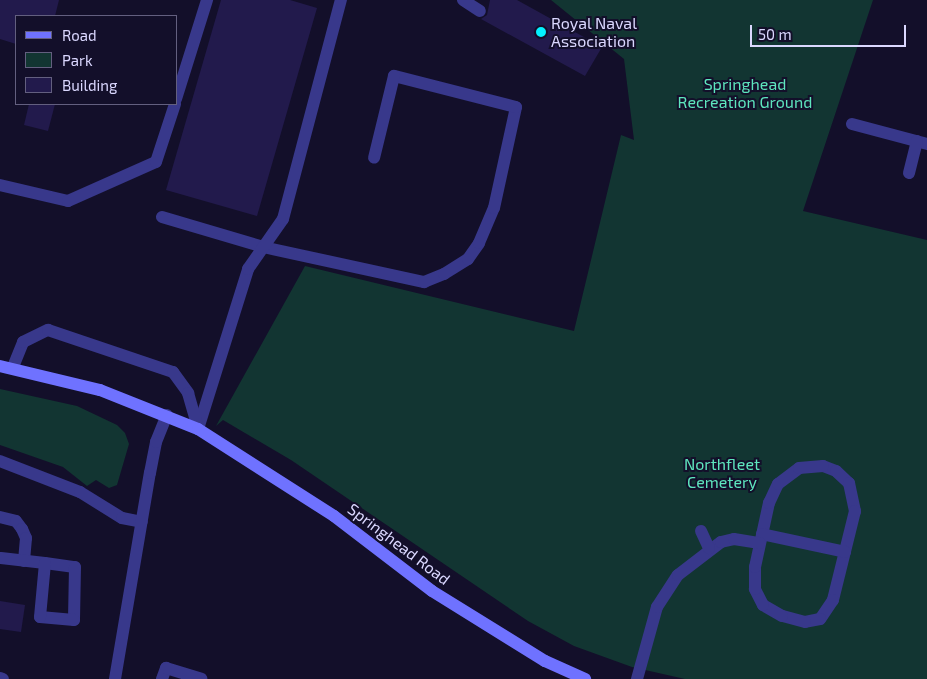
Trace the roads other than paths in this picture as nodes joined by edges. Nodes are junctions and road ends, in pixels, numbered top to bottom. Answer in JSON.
{"nodes":[{"id":1,"x":207,"y":0,"type":"edge"},
{"id":2,"x":341,"y":0,"type":"edge"},
{"id":3,"x":463,"y":0,"type":"edge"},
{"id":4,"x":480,"y":11,"type":"dead end"},
{"id":5,"x":178,"y":92,"type":"edge"},
{"id":6,"x":175,"y":105,"type":"edge"},
{"id":7,"x":852,"y":124,"type":"dead end"},
{"id":8,"x":922,"y":142,"type":"edge"},
{"id":9,"x":374,"y":158,"type":"dead end"},
{"id":10,"x":909,"y":173,"type":"dead end"},
{"id":11,"x":0,"y":186,"type":"edge"},
{"id":12,"x":162,"y":217,"type":"dead end"},
{"id":13,"x":263,"y":247,"type":"junction"},
{"id":14,"x":6,"y":366,"type":"edge"},
{"id":15,"x":167,"y":415,"type":"junction"},
{"id":16,"x":198,"y":429,"type":"junction"},
{"id":17,"x":0,"y":461,"type":"edge"},
{"id":18,"x":0,"y":517,"type":"edge"},
{"id":19,"x":142,"y":522,"type":"junction"},
{"id":20,"x":701,"y":531,"type":"dead end"},
{"id":21,"x":761,"y":538,"type":"junction"},
{"id":22,"x":709,"y":548,"type":"junction"},
{"id":23,"x":845,"y":552,"type":"junction"},
{"id":24,"x":1,"y":558,"type":"edge"},
{"id":25,"x":24,"y":561,"type":"junction"},
{"id":26,"x":45,"y":563,"type":"junction"},
{"id":27,"x":115,"y":679,"type":"edge"},
{"id":28,"x":162,"y":679,"type":"edge"},
{"id":29,"x":201,"y":679,"type":"edge"},
{"id":30,"x":585,"y":679,"type":"edge"},
{"id":31,"x":637,"y":679,"type":"edge"}],
"edges":[{"from":1,"to":5,"type":"street"},
{"from":2,"to":13,"type":"street"},
{"from":3,"to":4,"type":"street"},
{"from":6,"to":11,"type":"street"},
{"from":7,"to":8,"type":"street"},
{"from":8,"to":10,"type":"street"},
{"from":9,"to":13,"type":"street"},
{"from":12,"to":13,"type":"street"},
{"from":13,"to":16,"type":"street"},
{"from":14,"to":15,"type":"main road","name":"Springhead Road"},
{"from":14,"to":16,"type":"street","name":"Springhead Road"},
{"from":15,"to":16,"type":"main road","name":"Springhead Road"},
{"from":15,"to":19,"type":"street"},
{"from":16,"to":30,"type":"main road","name":"Springhead Road"},
{"from":17,"to":19,"type":"street"},
{"from":18,"to":25,"type":"street"},
{"from":19,"to":27,"type":"street"},
{"from":20,"to":22,"type":"street"},
{"from":21,"to":22,"type":"street"},
{"from":21,"to":23,"type":"street"},
{"from":21,"to":23,"type":"street"},
{"from":21,"to":23,"type":"street"},
{"from":22,"to":31,"type":"street"},
{"from":24,"to":25,"type":"street"},
{"from":25,"to":26,"type":"street"},
{"from":26,"to":26,"type":"street"},
{"from":28,"to":29,"type":"street"}]}
